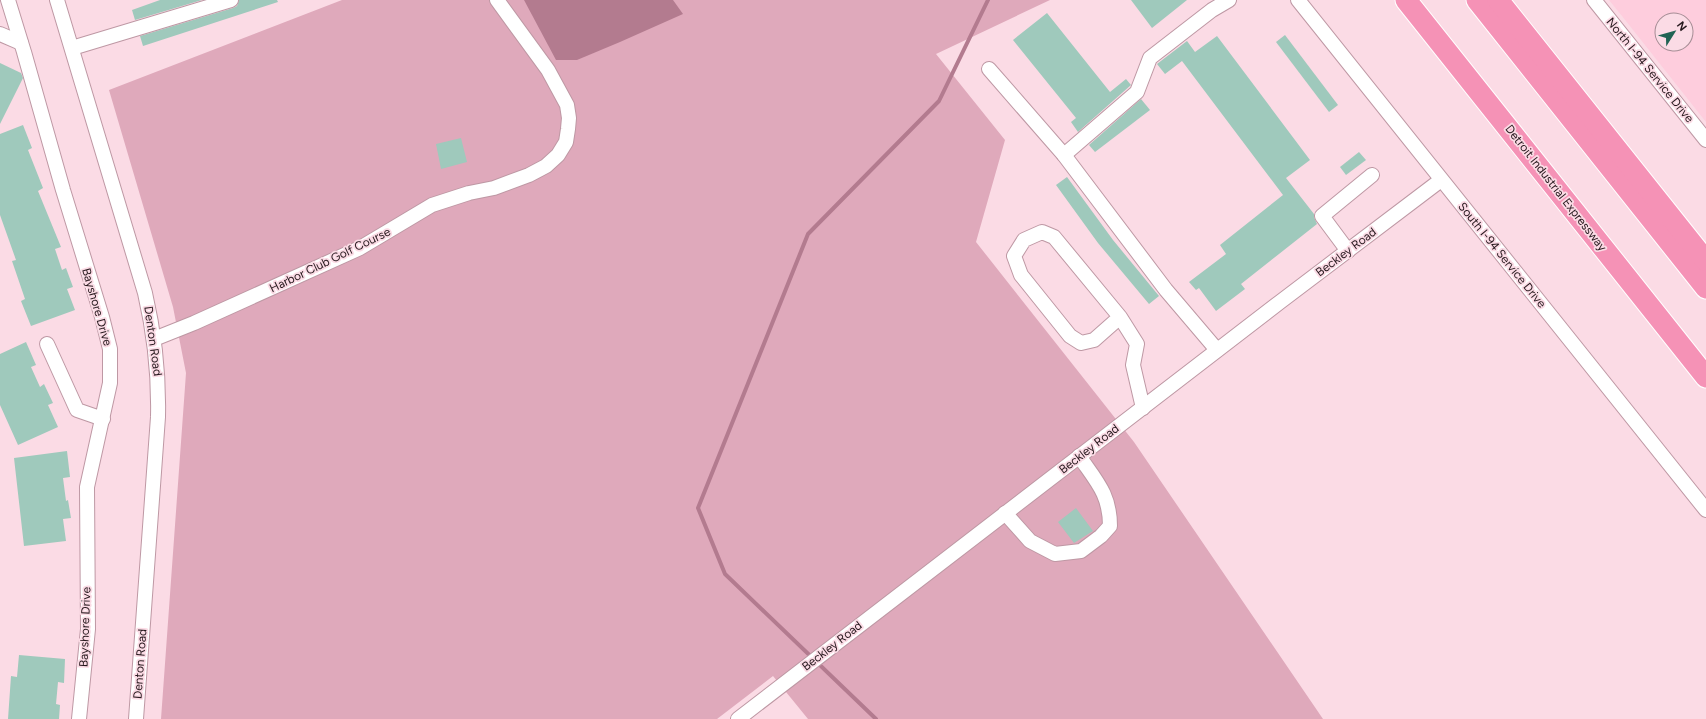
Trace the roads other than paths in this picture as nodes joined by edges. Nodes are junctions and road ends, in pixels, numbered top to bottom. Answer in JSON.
{"nodes":[{"id":1,"x":8,"y":0,"type":"edge"},
{"id":2,"x":57,"y":0,"type":"edge"},
{"id":3,"x":231,"y":0,"type":"edge"},
{"id":4,"x":497,"y":0,"type":"edge"},
{"id":5,"x":1229,"y":0,"type":"edge"},
{"id":6,"x":1298,"y":0,"type":"edge"},
{"id":7,"x":1406,"y":0,"type":"edge"},
{"id":8,"x":1477,"y":0,"type":"edge"},
{"id":9,"x":1498,"y":0,"type":"edge"},
{"id":10,"x":1594,"y":0,"type":"edge"},
{"id":11,"x":0,"y":34,"type":"edge"},
{"id":12,"x":22,"y":43,"type":"junction"},
{"id":13,"x":72,"y":48,"type":"junction"},
{"id":14,"x":989,"y":69,"type":"dead end"},
{"id":15,"x":1706,"y":140,"type":"edge"},
{"id":16,"x":1064,"y":155,"type":"junction"},
{"id":17,"x":1372,"y":175,"type":"dead end"},
{"id":18,"x":1441,"y":180,"type":"junction"},
{"id":19,"x":1348,"y":251,"type":"junction"},
{"id":20,"x":1706,"y":261,"type":"edge"},
{"id":21,"x":1706,"y":288,"type":"edge"},
{"id":22,"x":1120,"y":317,"type":"junction"},
{"id":23,"x":154,"y":339,"type":"junction"},
{"id":24,"x":47,"y":344,"type":"dead end"},
{"id":25,"x":1217,"y":350,"type":"junction"},
{"id":26,"x":1706,"y":377,"type":"edge"},
{"id":27,"x":1143,"y":408,"type":"junction"},
{"id":28,"x":103,"y":418,"type":"junction"},
{"id":29,"x":1079,"y":456,"type":"junction"},
{"id":30,"x":1706,"y":510,"type":"edge"},
{"id":31,"x":1005,"y":513,"type":"junction"},
{"id":32,"x":79,"y":719,"type":"edge"},
{"id":33,"x":136,"y":719,"type":"edge"},
{"id":34,"x":738,"y":719,"type":"edge"}],
"edges":[{"from":1,"to":12,"type":"street","name":"Bayshore Drive"},
{"from":2,"to":13,"type":"street","name":"Denton Road"},
{"from":3,"to":13,"type":"street"},
{"from":4,"to":23,"type":"street","name":"Harbor Club Golf Course"},
{"from":5,"to":16,"type":"street"},
{"from":6,"to":18,"type":"street","name":"South I-94 Service Drive"},
{"from":7,"to":26,"type":"highway","name":"Detroit Industrial Expressway"},
{"from":8,"to":21,"type":"highway"},
{"from":9,"to":20,"type":"highway"},
{"from":10,"to":15,"type":"street","name":"North I-94 Service Drive"},
{"from":11,"to":12,"type":"street"},
{"from":12,"to":28,"type":"street","name":"Bayshore Drive"},
{"from":13,"to":23,"type":"street","name":"Denton Road"},
{"from":14,"to":16,"type":"street"},
{"from":16,"to":25,"type":"street"},
{"from":17,"to":19,"type":"street"},
{"from":18,"to":19,"type":"street","name":"Beckley Road"},
{"from":18,"to":30,"type":"street","name":"South I-94 Service Drive"},
{"from":19,"to":25,"type":"street","name":"Beckley Road"},
{"from":22,"to":22,"type":"street"},
{"from":22,"to":27,"type":"street"},
{"from":23,"to":33,"type":"street","name":"Denton Road"},
{"from":24,"to":28,"type":"street"},
{"from":25,"to":27,"type":"street","name":"Beckley Road"},
{"from":27,"to":29,"type":"street","name":"Beckley Road"},
{"from":28,"to":32,"type":"street","name":"Bayshore Drive"},
{"from":29,"to":31,"type":"street","name":"Beckley Road"},
{"from":29,"to":31,"type":"street"},
{"from":31,"to":34,"type":"street","name":"Beckley Road"}]}
